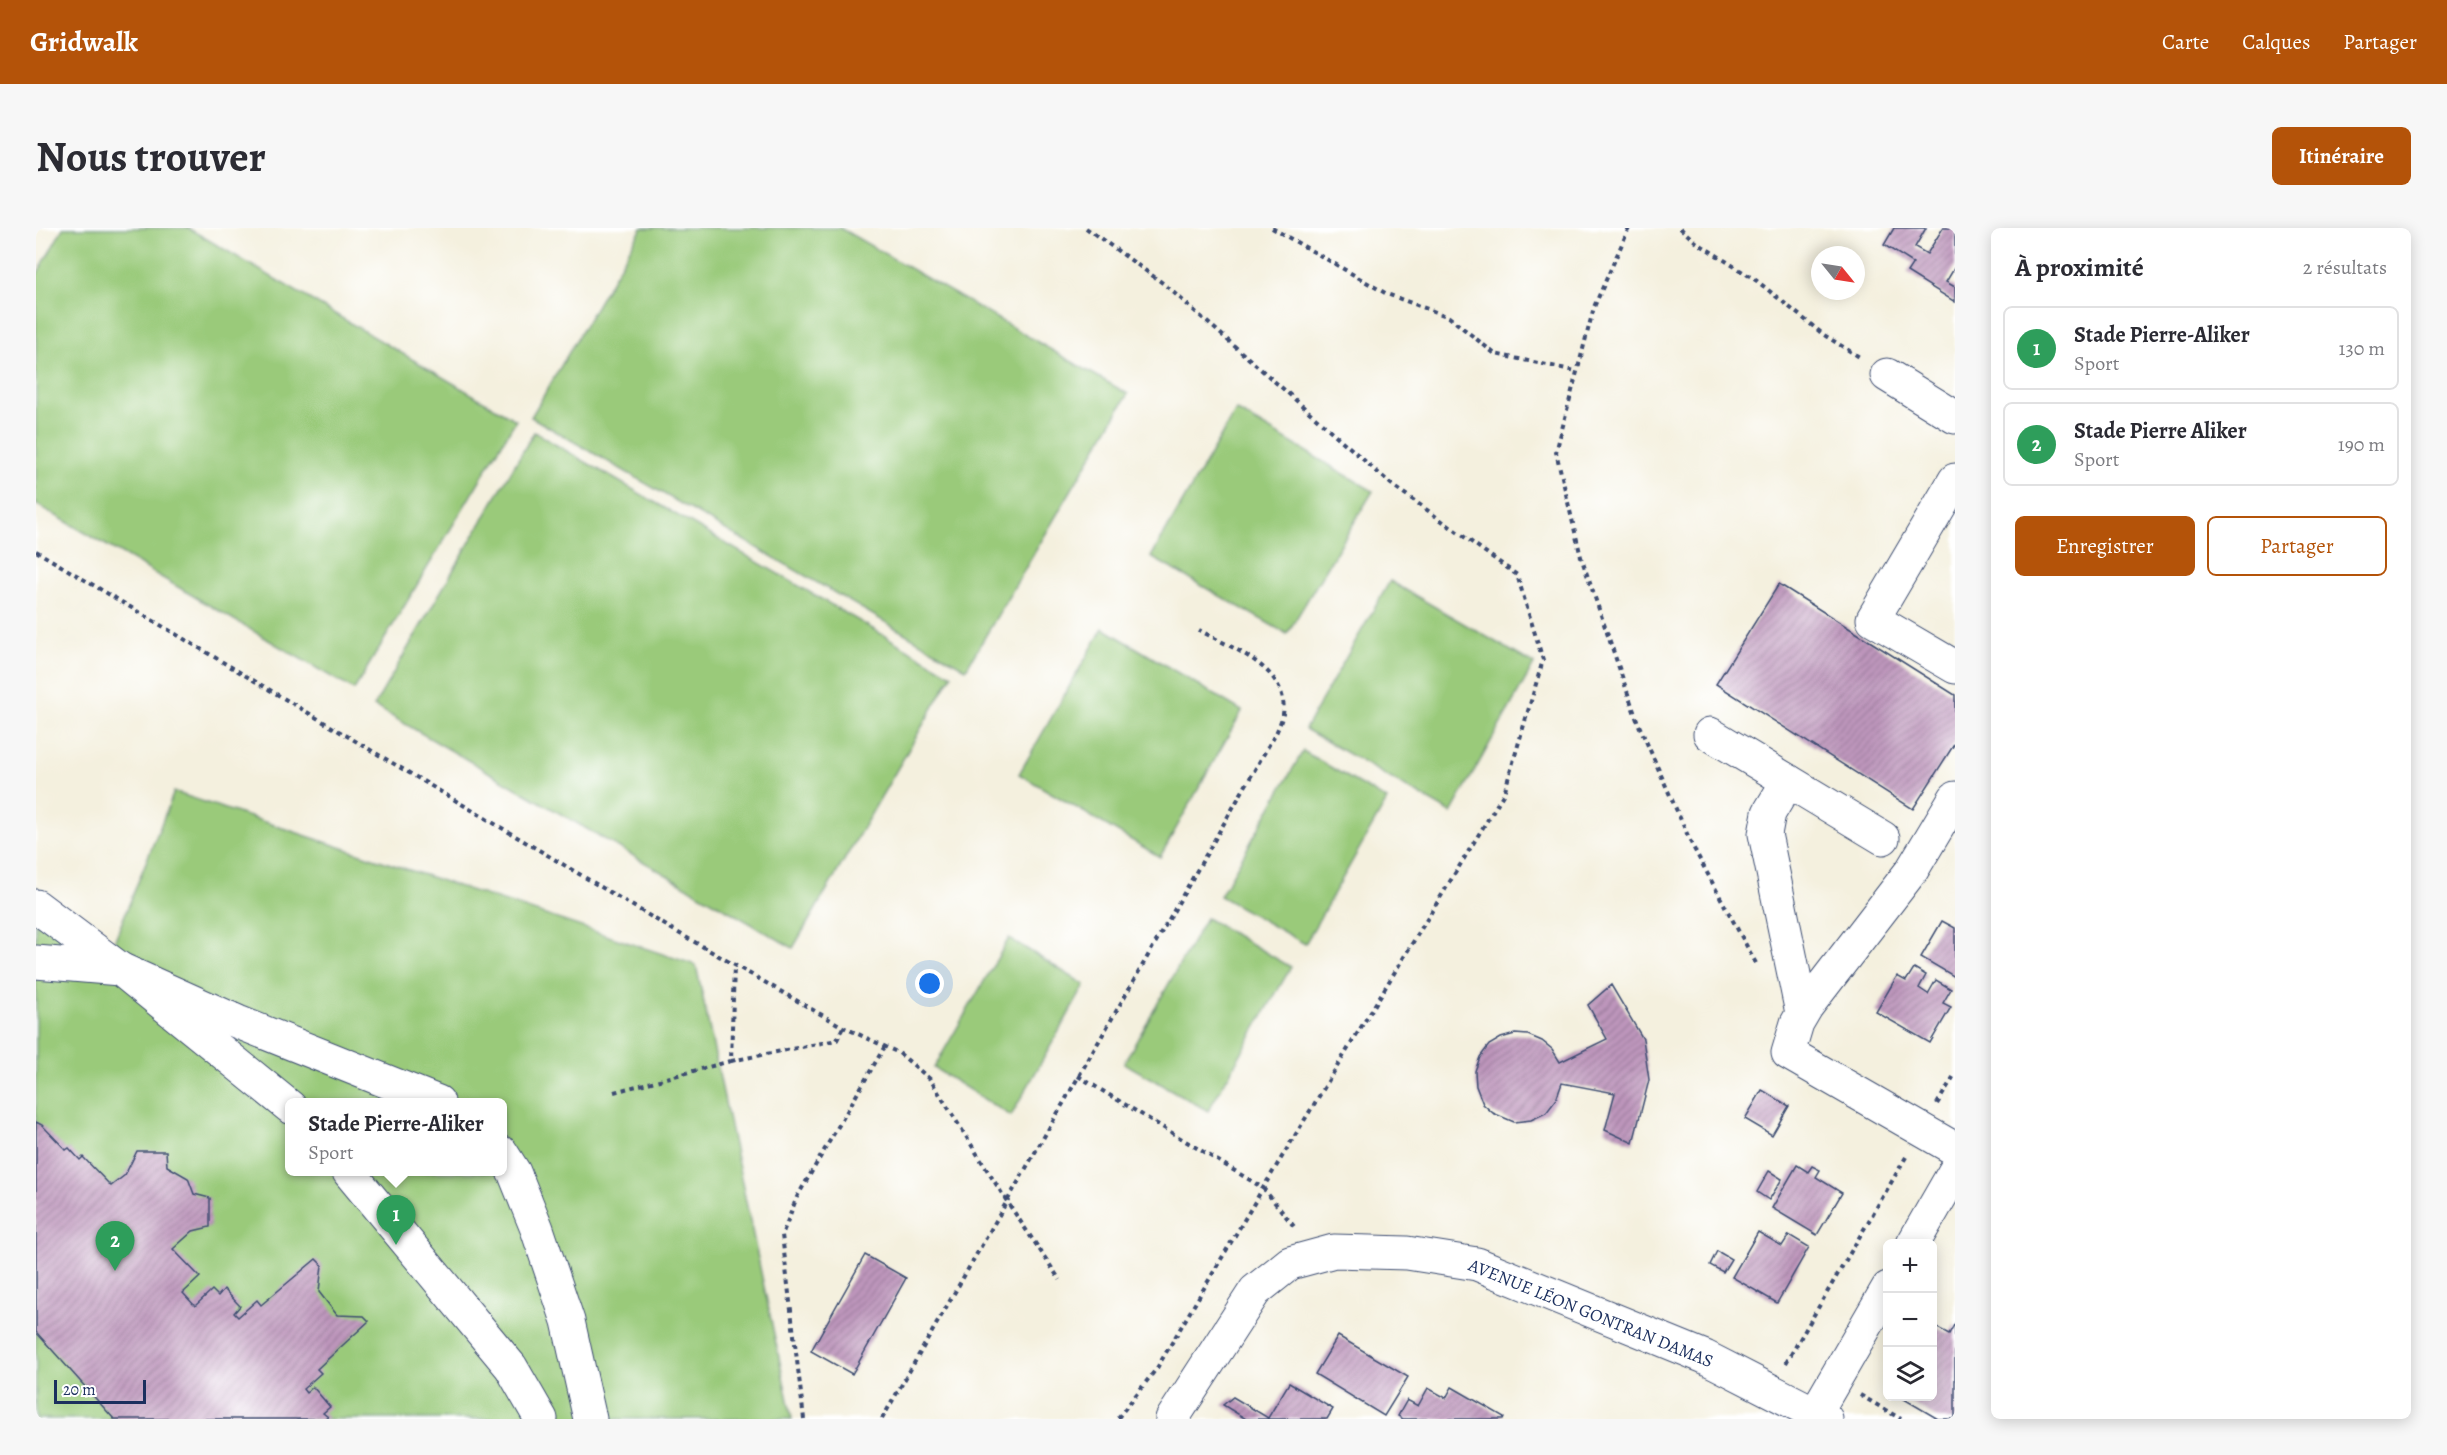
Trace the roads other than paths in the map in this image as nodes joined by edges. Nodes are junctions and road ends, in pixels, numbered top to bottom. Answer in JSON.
{"nodes":[{"id":1,"x":1887,"y":375,"type":"road end"},
{"id":2,"x":1955,"y":417,"type":"edge"},
{"id":3,"x":1955,"y":480,"type":"edge"},
{"id":4,"x":1955,"y":667,"type":"edge"},
{"id":5,"x":1710,"y":734,"type":"dead end"},
{"id":6,"x":1788,"y":781,"type":"junction"},
{"id":7,"x":1955,"y":798,"type":"edge"},
{"id":8,"x":1883,"y":838,"type":"dead end"},
{"id":9,"x":36,"y":906,"type":"edge"},
{"id":10,"x":36,"y":962,"type":"edge"},
{"id":11,"x":120,"y":969,"type":"junction"},
{"id":12,"x":1802,"y":1013,"type":"junction"},
{"id":13,"x":428,"y":1098,"type":"edge"},
{"id":14,"x":285,"y":1103,"type":"edge"},
{"id":15,"x":1955,"y":1149,"type":"edge"},
{"id":16,"x":507,"y":1161,"type":"edge"},
{"id":17,"x":1955,"y":1171,"type":"edge"},
{"id":18,"x":352,"y":1176,"type":"edge"},
{"id":19,"x":1916,"y":1239,"type":"edge"},
{"id":20,"x":1884,"y":1293,"type":"edge"},
{"id":21,"x":1818,"y":1417,"type":"edge"},
{"id":22,"x":541,"y":1419,"type":"edge"},
{"id":23,"x":590,"y":1419,"type":"edge"},
{"id":24,"x":1172,"y":1419,"type":"edge"}],
"edges":[{"from":1,"to":2,"type":"street"},
{"from":3,"to":4,"type":"street"},
{"from":5,"to":6,"type":"street"},
{"from":6,"to":8,"type":"street"},
{"from":6,"to":12,"type":"street"},
{"from":7,"to":12,"type":"street"},
{"from":9,"to":11,"type":"street"},
{"from":10,"to":11,"type":"street"},
{"from":11,"to":13,"type":"street"},
{"from":11,"to":14,"type":"street"},
{"from":12,"to":15,"type":"street"},
{"from":16,"to":23,"type":"street"},
{"from":17,"to":19,"type":"street"},
{"from":18,"to":22,"type":"street"},
{"from":20,"to":21,"type":"street"},
{"from":21,"to":24,"type":"street","name":"AVENUE LÉON GONTRAN DAMAS"}]}
